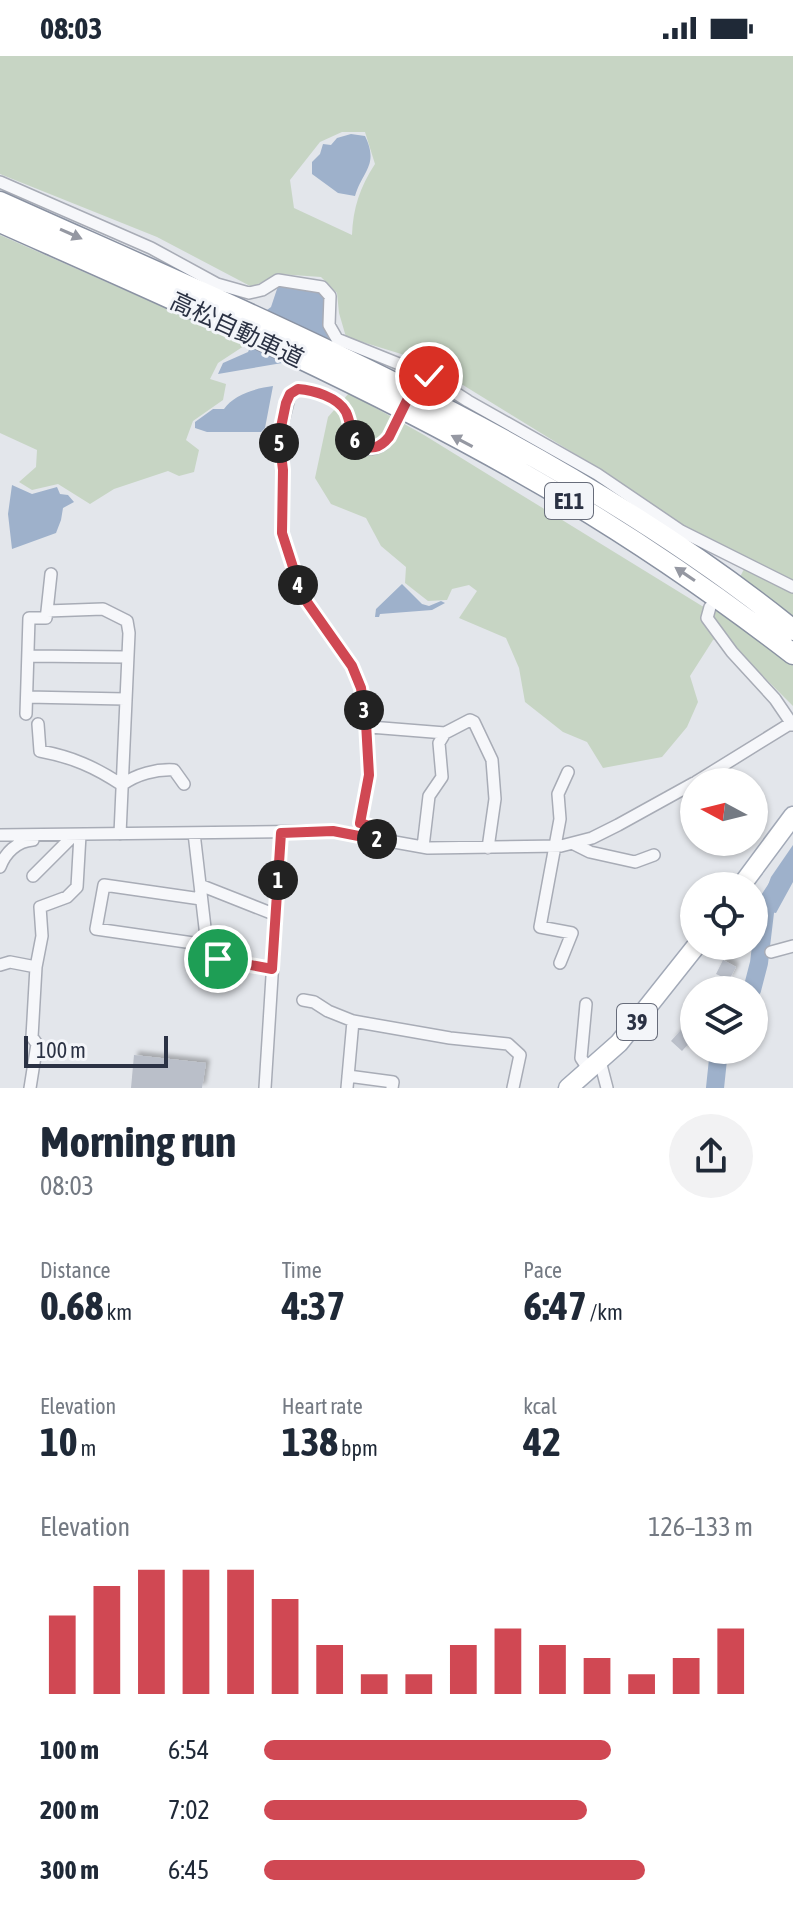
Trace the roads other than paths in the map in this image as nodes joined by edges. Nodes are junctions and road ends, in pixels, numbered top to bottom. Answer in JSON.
{"nodes":[{"id":1,"x":0,"y":182,"type":"edge"},
{"id":2,"x":0,"y":202,"type":"edge"},
{"id":3,"x":0,"y":222,"type":"edge"},
{"id":4,"x":252,"y":326,"type":"junction"},
{"id":5,"x":333,"y":364,"type":"junction"},
{"id":6,"x":420,"y":376,"type":"junction"},
{"id":7,"x":51,"y":574,"type":"dead end"},
{"id":8,"x":793,"y":587,"type":"edge"},
{"id":9,"x":710,"y":607,"type":"dead end"},
{"id":10,"x":47,"y":611,"type":"junction"},
{"id":11,"x":793,"y":630,"type":"edge"},
{"id":12,"x":793,"y":654,"type":"edge"},
{"id":13,"x":28,"y":656,"type":"junction"},
{"id":14,"x":127,"y":657,"type":"junction"},
{"id":15,"x":27,"y":697,"type":"junction"},
{"id":16,"x":125,"y":699,"type":"junction"},
{"id":17,"x":26,"y":714,"type":"dead end"},
{"id":18,"x":366,"y":723,"type":"junction"},
{"id":19,"x":38,"y":724,"type":"dead end"},
{"id":20,"x":792,"y":724,"type":"edge"},
{"id":21,"x":445,"y":733,"type":"junction"},
{"id":22,"x":720,"y":768,"type":"edge"},
{"id":23,"x":568,"y":772,"type":"dead end"},
{"id":24,"x":184,"y":784,"type":"dead end"},
{"id":25,"x":122,"y":785,"type":"junction"},
{"id":26,"x":680,"y":791,"type":"edge"},
{"id":27,"x":793,"y":816,"type":"edge"},
{"id":28,"x":194,"y":833,"type":"junction"},
{"id":29,"x":281,"y":833,"type":"junction"},
{"id":30,"x":120,"y":834,"type":"junction"},
{"id":31,"x":0,"y":835,"type":"edge"},
{"id":32,"x":77,"y":835,"type":"junction"},
{"id":33,"x":51,"y":836,"type":"junction"},
{"id":34,"x":379,"y":840,"type":"junction"},
{"id":35,"x":574,"y":844,"type":"junction"},
{"id":36,"x":555,"y":846,"type":"junction"},
{"id":37,"x":423,"y":847,"type":"junction"},
{"id":38,"x":488,"y":848,"type":"junction"},
{"id":39,"x":654,"y":855,"type":"dead end"},
{"id":40,"x":0,"y":867,"type":"edge"},
{"id":41,"x":751,"y":872,"type":"edge"},
{"id":42,"x":33,"y":876,"type":"dead end"},
{"id":43,"x":200,"y":885,"type":"junction"},
{"id":44,"x":201,"y":899,"type":"junction"},
{"id":45,"x":276,"y":915,"type":"junction"},
{"id":46,"x":207,"y":945,"type":"junction"},
{"id":47,"x":793,"y":946,"type":"edge"},
{"id":48,"x":771,"y":952,"type":"dead end"},
{"id":49,"x":218,"y":959,"type":"dead end"},
{"id":50,"x":685,"y":960,"type":"edge"},
{"id":51,"x":205,"y":963,"type":"dead end"},
{"id":52,"x":560,"y":963,"type":"dead end"},
{"id":53,"x":0,"y":965,"type":"edge"},
{"id":54,"x":36,"y":967,"type":"junction"},
{"id":55,"x":272,"y":969,"type":"junction"},
{"id":56,"x":303,"y":1000,"type":"dead end"},
{"id":57,"x":586,"y":1004,"type":"dead end"},
{"id":58,"x":353,"y":1021,"type":"junction"},
{"id":59,"x":601,"y":1077,"type":"edge"},
{"id":60,"x":347,"y":1082,"type":"edge"},
{"id":61,"x":30,"y":1088,"type":"edge"},
{"id":62,"x":265,"y":1088,"type":"edge"},
{"id":63,"x":392,"y":1088,"type":"edge"},
{"id":64,"x":513,"y":1088,"type":"edge"},
{"id":65,"x":568,"y":1088,"type":"edge"}],
"edges":[{"from":1,"to":6,"type":"street"},
{"from":2,"to":4,"type":"highway","name":"高松自動車道","number":"E11","one_way":true},
{"from":3,"to":4,"type":"highway","name":"高松自動車道","number":"E11"},
{"from":4,"to":5,"type":"highway","name":"高松自動車道","number":"E11"},
{"from":5,"to":11,"type":"highway","name":"高松自動車道","number":"E11"},
{"from":12,"to":5,"type":"highway","name":"高松自動車道","number":"E11","one_way":true},
{"from":6,"to":8,"type":"street"},
{"from":6,"to":18,"type":"street","bridge":true},
{"from":7,"to":10,"type":"street"},
{"from":9,"to":20,"type":"street"},
{"from":10,"to":13,"type":"street"},
{"from":10,"to":14,"type":"street"},
{"from":13,"to":14,"type":"street"},
{"from":13,"to":15,"type":"street"},
{"from":14,"to":16,"type":"street"},
{"from":15,"to":16,"type":"street"},
{"from":15,"to":17,"type":"street"},
{"from":16,"to":25,"type":"street"},
{"from":18,"to":21,"type":"street"},
{"from":18,"to":34,"type":"street"},
{"from":19,"to":25,"type":"street"},
{"from":20,"to":22,"type":"street"},
{"from":21,"to":37,"type":"street"},
{"from":21,"to":38,"type":"street"},
{"from":23,"to":36,"type":"street"},
{"from":24,"to":25,"type":"street"},
{"from":25,"to":30,"type":"street"},
{"from":26,"to":35,"type":"street"},
{"from":27,"to":41,"type":"main road"},
{"from":28,"to":29,"type":"street"},
{"from":28,"to":30,"type":"street"},
{"from":28,"to":43,"type":"street"},
{"from":29,"to":34,"type":"street"},
{"from":29,"to":45,"type":"street"},
{"from":30,"to":32,"type":"street"},
{"from":31,"to":33,"type":"street"},
{"from":32,"to":33,"type":"street"},
{"from":32,"to":42,"type":"street"},
{"from":32,"to":54,"type":"street"},
{"from":33,"to":40,"type":"street"},
{"from":34,"to":37,"type":"street"},
{"from":35,"to":36,"type":"street"},
{"from":35,"to":39,"type":"street"},
{"from":36,"to":38,"type":"street"},
{"from":36,"to":52,"type":"street"},
{"from":37,"to":38,"type":"street"},
{"from":43,"to":44,"type":"street"},
{"from":43,"to":45,"type":"street"},
{"from":44,"to":46,"type":"street"},
{"from":44,"to":46,"type":"street"},
{"from":45,"to":55,"type":"street"},
{"from":46,"to":51,"type":"street"},
{"from":47,"to":48,"type":"street"},
{"from":49,"to":55,"type":"street"},
{"from":50,"to":59,"type":"main road","number":"39"},
{"from":53,"to":54,"type":"street"},
{"from":54,"to":61,"type":"street"},
{"from":55,"to":62,"type":"street"},
{"from":56,"to":58,"type":"street"},
{"from":57,"to":59,"type":"street"},
{"from":58,"to":60,"type":"street"},
{"from":58,"to":64,"type":"street"},
{"from":59,"to":65,"type":"main road","number":"39"},
{"from":60,"to":63,"type":"street"}]}
